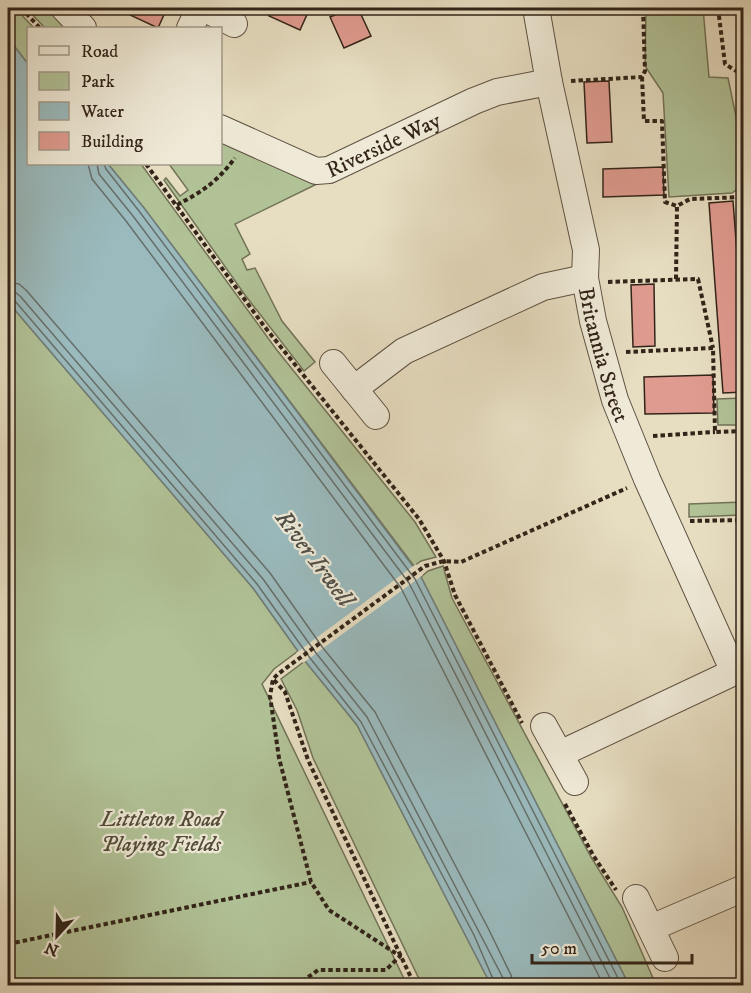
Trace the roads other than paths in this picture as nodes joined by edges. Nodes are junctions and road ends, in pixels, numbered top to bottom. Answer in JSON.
{"nodes":[{"id":1,"x":64,"y":8,"type":"edge"},
{"id":2,"x":202,"y":8,"type":"edge"},
{"id":3,"x":536,"y":8,"type":"edge"},
{"id":4,"x":234,"y":24,"type":"dead end"},
{"id":5,"x":82,"y":27,"type":"edge"},
{"id":6,"x":191,"y":27,"type":"edge"},
{"id":7,"x":549,"y":82,"type":"junction"},
{"id":8,"x":222,"y":129,"type":"edge"},
{"id":9,"x":586,"y":281,"type":"junction"},
{"id":10,"x":333,"y":363,"type":"dead end"},
{"id":11,"x":354,"y":389,"type":"junction"},
{"id":12,"x":376,"y":416,"type":"dead end"},
{"id":13,"x":739,"y":670,"type":"edge"},
{"id":14,"x":544,"y":726,"type":"dead end"},
{"id":15,"x":560,"y":754,"type":"junction"},
{"id":16,"x":575,"y":782,"type":"dead end"},
{"id":17,"x":744,"y":888,"type":"edge"},
{"id":18,"x":636,"y":898,"type":"dead end"},
{"id":19,"x":651,"y":928,"type":"junction"},
{"id":20,"x":665,"y":958,"type":"dead end"}],
"edges":[{"from":1,"to":5,"type":"street"},
{"from":2,"to":4,"type":"street"},
{"from":2,"to":6,"type":"street"},
{"from":3,"to":7,"type":"street","name":"Britannia Street"},
{"from":7,"to":8,"type":"street","name":"Riverside Way"},
{"from":7,"to":9,"type":"street","name":"Britannia Street"},
{"from":9,"to":11,"type":"street"},
{"from":9,"to":13,"type":"street","name":"Britannia Street"},
{"from":10,"to":11,"type":"street"},
{"from":11,"to":12,"type":"street"},
{"from":13,"to":15,"type":"street"},
{"from":14,"to":15,"type":"street"},
{"from":15,"to":16,"type":"street"},
{"from":17,"to":19,"type":"street"},
{"from":18,"to":19,"type":"street"},
{"from":19,"to":20,"type":"street"}]}
